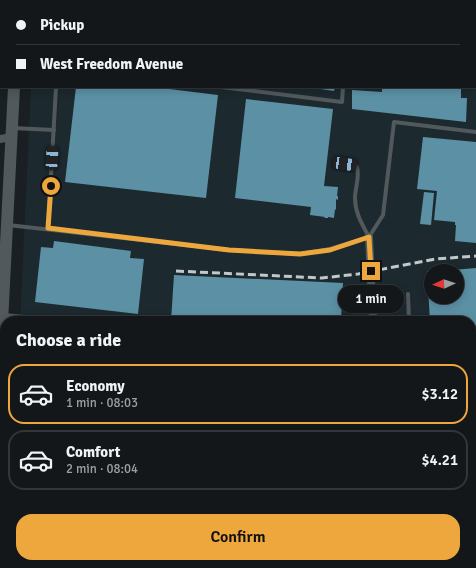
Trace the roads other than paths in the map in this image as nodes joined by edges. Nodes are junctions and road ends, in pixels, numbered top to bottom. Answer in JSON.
{"nodes":[{"id":1,"x":14,"y":88,"type":"edge"},
{"id":2,"x":56,"y":88,"type":"edge"},
{"id":3,"x":229,"y":88,"type":"edge"},
{"id":4,"x":343,"y":88,"type":"edge"},
{"id":5,"x":54,"y":130,"type":"junction"},
{"id":6,"x":476,"y":132,"type":"edge"},
{"id":7,"x":8,"y":135,"type":"edge"},
{"id":8,"x":336,"y":162,"type":"dead end"},
{"id":9,"x":7,"y":224,"type":"junction"},
{"id":10,"x":48,"y":228,"type":"junction"},
{"id":11,"x":369,"y":237,"type":"junction"},
{"id":12,"x":408,"y":294,"type":"dead end"},
{"id":13,"x":2,"y":315,"type":"joint"},
{"id":14,"x":12,"y":316,"type":"edge"},
{"id":15,"x":373,"y":316,"type":"edge"},
{"id":16,"x":409,"y":316,"type":"edge"}],
"edges":[{"from":1,"to":7,"type":"street"},
{"from":2,"to":5,"type":"lane"},
{"from":3,"to":4,"type":"lane"},
{"from":5,"to":7,"type":"lane"},
{"from":5,"to":10,"type":"lane"},
{"from":6,"to":11,"type":"lane"},
{"from":7,"to":9,"type":"street"},
{"from":8,"to":11,"type":"lane"},
{"from":9,"to":10,"type":"lane"},
{"from":9,"to":13,"type":"street"},
{"from":10,"to":11,"type":"lane"},
{"from":11,"to":15,"type":"street"},
{"from":12,"to":16,"type":"lane"},
{"from":13,"to":14,"type":"lane"}]}
